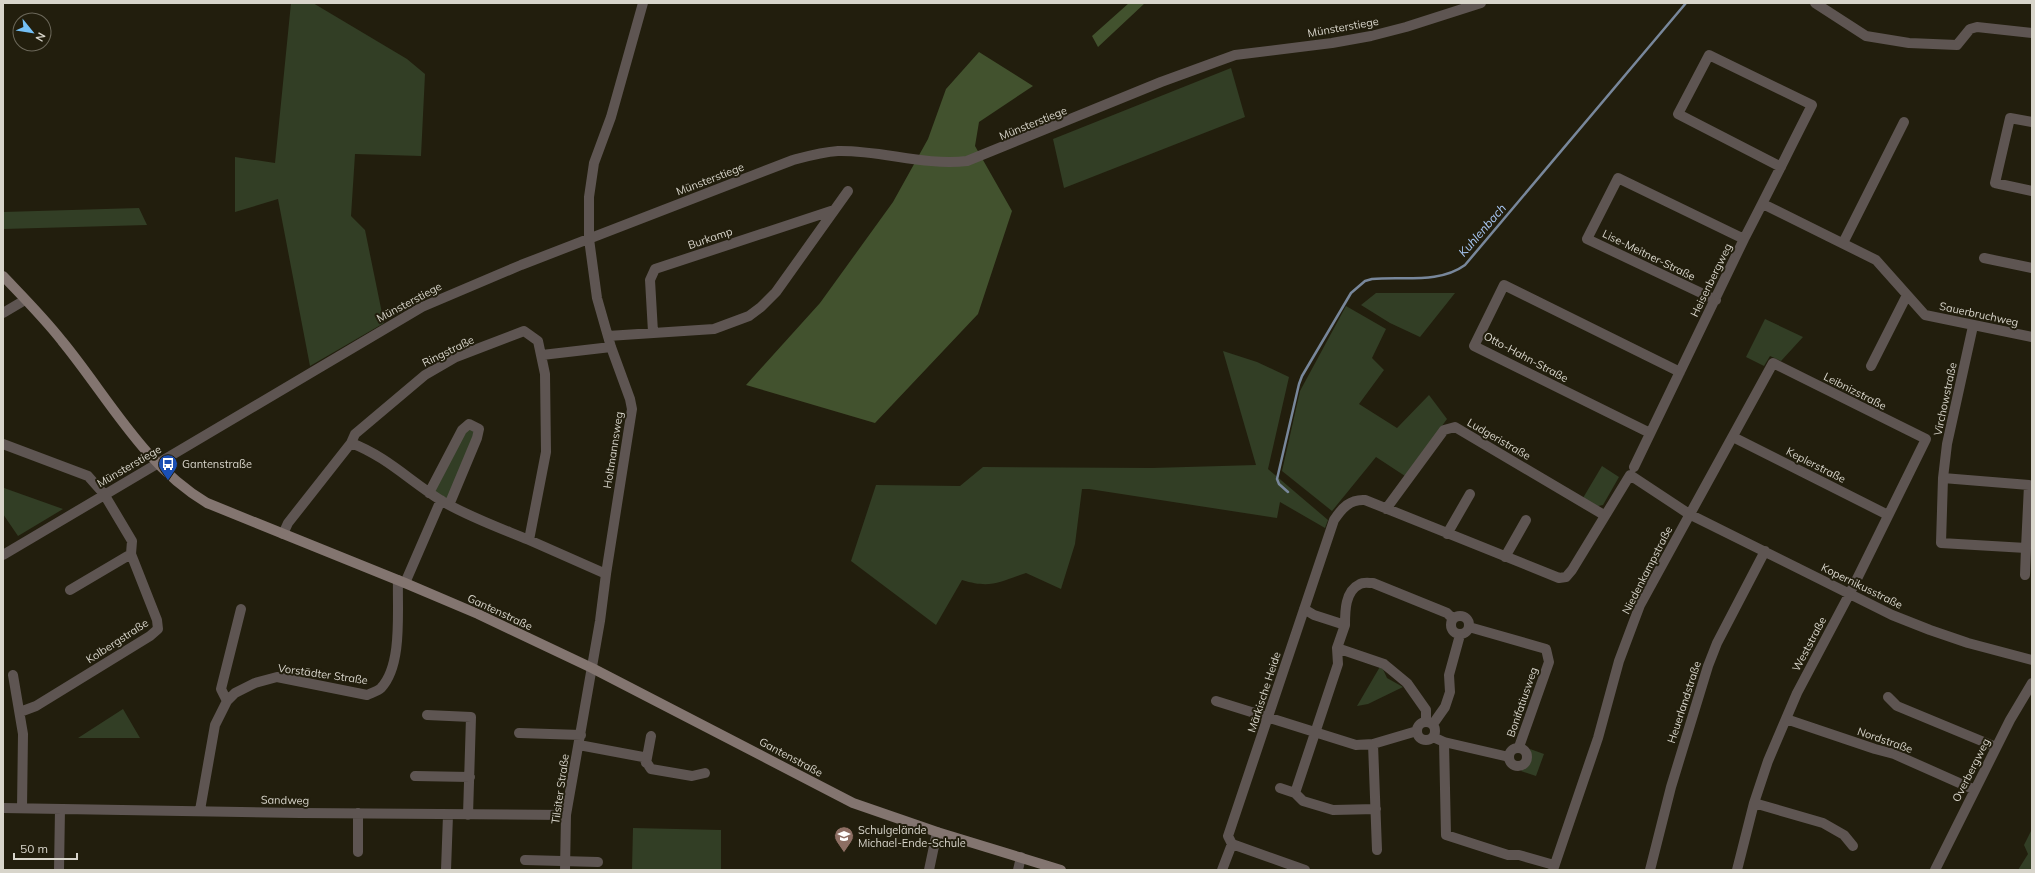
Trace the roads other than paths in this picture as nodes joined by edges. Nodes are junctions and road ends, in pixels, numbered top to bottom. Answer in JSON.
{"nodes":[{"id":1,"x":643,"y":3,"type":"edge"},
{"id":2,"x":1482,"y":3,"type":"edge"},
{"id":3,"x":1816,"y":3,"type":"edge"},
{"id":4,"x":2032,"y":33,"type":"edge"},
{"id":5,"x":1904,"y":122,"type":"dead end"},
{"id":6,"x":2032,"y":122,"type":"edge"},
{"id":7,"x":1781,"y":167,"type":"junction"},
{"id":8,"x":848,"y":191,"type":"dead end"},
{"id":9,"x":2032,"y":191,"type":"edge"},
{"id":10,"x":1763,"y":204,"type":"junction"},
{"id":11,"x":834,"y":210,"type":"junction"},
{"id":12,"x":589,"y":239,"type":"junction"},
{"id":13,"x":1744,"y":239,"type":"junction"},
{"id":14,"x":1843,"y":243,"type":"junction"},
{"id":15,"x":1984,"y":258,"type":"dead end"},
{"id":16,"x":2032,"y":268,"type":"edge"},
{"id":17,"x":3,"y":276,"type":"edge"},
{"id":18,"x":1907,"y":295,"type":"junction"},
{"id":19,"x":25,"y":300,"type":"junction"},
{"id":20,"x":1716,"y":300,"type":"junction"},
{"id":21,"x":3,"y":313,"type":"edge"},
{"id":22,"x":1973,"y":326,"type":"junction"},
{"id":23,"x":653,"y":332,"type":"junction"},
{"id":24,"x":608,"y":336,"type":"junction"},
{"id":25,"x":2032,"y":337,"type":"edge"},
{"id":26,"x":611,"y":347,"type":"junction"},
{"id":27,"x":542,"y":355,"type":"junction"},
{"id":28,"x":1773,"y":363,"type":"joint"},
{"id":29,"x":1871,"y":366,"type":"dead end"},
{"id":30,"x":1680,"y":372,"type":"junction"},
{"id":31,"x":1650,"y":433,"type":"junction"},
{"id":32,"x":1733,"y":437,"type":"junction"},
{"id":33,"x":1926,"y":439,"type":"joint"},
{"id":34,"x":351,"y":443,"type":"junction"},
{"id":35,"x":3,"y":444,"type":"edge"},
{"id":36,"x":158,"y":463,"type":"junction"},
{"id":37,"x":1634,"y":467,"type":"dead end"},
{"id":38,"x":1943,"y":478,"type":"junction"},
{"id":39,"x":429,"y":493,"type":"junction"},
{"id":40,"x":104,"y":494,"type":"junction"},
{"id":41,"x":1470,"y":494,"type":"dead end"},
{"id":42,"x":445,"y":503,"type":"junction"},
{"id":43,"x":1386,"y":509,"type":"junction"},
{"id":44,"x":1689,"y":514,"type":"junction"},
{"id":45,"x":1604,"y":515,"type":"junction"},
{"id":46,"x":1888,"y":515,"type":"junction"},
{"id":47,"x":1526,"y":520,"type":"dead end"},
{"id":48,"x":283,"y":534,"type":"junction"},
{"id":49,"x":1447,"y":534,"type":"junction"},
{"id":50,"x":529,"y":540,"type":"junction"},
{"id":51,"x":2026,"y":548,"type":"junction"},
{"id":52,"x":1765,"y":551,"type":"junction"},
{"id":53,"x":130,"y":554,"type":"junction"},
{"id":54,"x":3,"y":555,"type":"edge"},
{"id":55,"x":1504,"y":557,"type":"junction"},
{"id":56,"x":606,"y":574,"type":"junction"},
{"id":57,"x":2024,"y":575,"type":"dead end"},
{"id":58,"x":401,"y":581,"type":"junction"},
{"id":59,"x":70,"y":590,"type":"dead end"},
{"id":60,"x":1850,"y":593,"type":"junction"},
{"id":61,"x":241,"y":609,"type":"dead end"},
{"id":62,"x":1304,"y":609,"type":"junction"},
{"id":63,"x":1453,"y":619,"type":"junction"},
{"id":64,"x":1344,"y":625,"type":"junction"},
{"id":65,"x":1468,"y":627,"type":"junction"},
{"id":66,"x":1460,"y":634,"type":"junction"},
{"id":67,"x":1337,"y":648,"type":"junction"},
{"id":68,"x":2032,"y":660,"type":"edge"},
{"id":69,"x":592,"y":668,"type":"junction"},
{"id":70,"x":13,"y":675,"type":"dead end"},
{"id":71,"x":2032,"y":683,"type":"edge"},
{"id":72,"x":1888,"y":697,"type":"dead end"},
{"id":73,"x":227,"y":701,"type":"junction"},
{"id":74,"x":1216,"y":701,"type":"dead end"},
{"id":75,"x":20,"y":712,"type":"junction"},
{"id":76,"x":427,"y":715,"type":"dead end"},
{"id":77,"x":1269,"y":718,"type":"junction"},
{"id":78,"x":1786,"y":719,"type":"junction"},
{"id":79,"x":1429,"y":723,"type":"junction"},
{"id":80,"x":1417,"y":731,"type":"junction"},
{"id":81,"x":1316,"y":732,"type":"junction"},
{"id":82,"x":519,"y":733,"type":"dead end"},
{"id":83,"x":581,"y":734,"type":"junction"},
{"id":84,"x":651,"y":736,"type":"dead end"},
{"id":85,"x":1433,"y":737,"type":"junction"},
{"id":86,"x":1444,"y":742,"type":"junction"},
{"id":87,"x":1373,"y":744,"type":"junction"},
{"id":88,"x":579,"y":745,"type":"junction"},
{"id":89,"x":1519,"y":747,"type":"junction"},
{"id":90,"x":1996,"y":747,"type":"junction"},
{"id":91,"x":1509,"y":757,"type":"junction"},
{"id":92,"x":646,"y":763,"type":"junction"},
{"id":93,"x":705,"y":773,"type":"dead end"},
{"id":94,"x":414,"y":776,"type":"dead end"},
{"id":95,"x":470,"y":777,"type":"junction"},
{"id":96,"x":1280,"y":788,"type":"dead end"},
{"id":97,"x":1975,"y":790,"type":"junction"},
{"id":98,"x":1295,"y":793,"type":"junction"},
{"id":99,"x":1754,"y":803,"type":"junction"},
{"id":100,"x":3,"y":808,"type":"edge"},
{"id":101,"x":22,"y":808,"type":"junction"},
{"id":102,"x":60,"y":809,"type":"junction"},
{"id":103,"x":1376,"y":809,"type":"junction"},
{"id":104,"x":200,"y":810,"type":"junction"},
{"id":105,"x":358,"y":813,"type":"junction"},
{"id":106,"x":448,"y":815,"type":"junction"},
{"id":107,"x":468,"y":815,"type":"junction"},
{"id":108,"x":566,"y":815,"type":"junction"},
{"id":109,"x":937,"y":832,"type":"junction"},
{"id":110,"x":1232,"y":844,"type":"junction"},
{"id":111,"x":1853,"y":846,"type":"dead end"},
{"id":112,"x":1377,"y":850,"type":"dead end"},
{"id":113,"x":358,"y":852,"type":"dead end"},
{"id":114,"x":1021,"y":857,"type":"junction"},
{"id":115,"x":525,"y":860,"type":"dead end"},
{"id":116,"x":598,"y":862,"type":"dead end"},
{"id":117,"x":565,"y":865,"type":"edge"},
{"id":118,"x":1553,"y":868,"type":"edge"},
{"id":119,"x":59,"y":870,"type":"edge"},
{"id":120,"x":446,"y":870,"type":"edge"},
{"id":121,"x":929,"y":870,"type":"edge"},
{"id":122,"x":1018,"y":870,"type":"edge"},
{"id":123,"x":1061,"y":870,"type":"edge"},
{"id":124,"x":1222,"y":870,"type":"edge"},
{"id":125,"x":1305,"y":870,"type":"edge"},
{"id":126,"x":1650,"y":870,"type":"edge"},
{"id":127,"x":1737,"y":870,"type":"edge"},
{"id":128,"x":1935,"y":870,"type":"edge"}],
"edges":[{"from":1,"to":12,"type":"street","name":"Holtmannsweg"},
{"from":2,"to":12,"type":"street","name":"Münsterstiege"},
{"from":3,"to":4,"type":"street"},
{"from":5,"to":14,"type":"street"},
{"from":6,"to":9,"type":"street"},
{"from":7,"to":7,"type":"street","name":"Heisenbergweg"},
{"from":7,"to":10,"type":"street","name":"Heisenbergweg"},
{"from":8,"to":11,"type":"street"},
{"from":10,"to":13,"type":"street","name":"Heisenbergweg"},
{"from":10,"to":14,"type":"street","name":"Sauerbruchweg"},
{"from":11,"to":23,"type":"street"},
{"from":11,"to":23,"type":"street","name":"Burkamp"},
{"from":12,"to":24,"type":"street","name":"Holtmannsweg"},
{"from":12,"to":36,"type":"street","name":"Münsterstiege"},
{"from":13,"to":20,"type":"street","name":"Heisenbergweg"},
{"from":13,"to":20,"type":"street","name":"Lise-Meitner-Straße"},
{"from":14,"to":18,"type":"street","name":"Sauerbruchweg"},
{"from":15,"to":16,"type":"street"},
{"from":17,"to":19,"type":"street","name":"Gantenstraße"},
{"from":18,"to":22,"type":"street","name":"Sauerbruchweg"},
{"from":18,"to":29,"type":"street"},
{"from":19,"to":21,"type":"street"},
{"from":19,"to":36,"type":"street","name":"Gantenstraße"},
{"from":20,"to":30,"type":"street","name":"Heisenbergweg"},
{"from":22,"to":25,"type":"street","name":"Sauerbruchweg"},
{"from":22,"to":38,"type":"street","name":"Virchowstraße"},
{"from":23,"to":24,"type":"street"},
{"from":24,"to":26,"type":"street","name":"Holtmannsweg"},
{"from":26,"to":27,"type":"street"},
{"from":26,"to":56,"type":"street","name":"Holtmannsweg"},
{"from":27,"to":34,"type":"street","name":"Ringstraße"},
{"from":27,"to":50,"type":"street","name":"Ringstraße"},
{"from":28,"to":32,"type":"street","name":"Niedenkampstraße"},
{"from":28,"to":33,"type":"street","name":"Leibnizstraße"},
{"from":30,"to":31,"type":"street","name":"Heisenbergweg"},
{"from":30,"to":31,"type":"street","name":"Otto-Hahn-Straße"},
{"from":31,"to":37,"type":"street","name":"Heisenbergweg"},
{"from":32,"to":44,"type":"street","name":"Niedenkampstraße"},
{"from":32,"to":46,"type":"street","name":"Keplerstraße"},
{"from":33,"to":46,"type":"street","name":"Weststraße"},
{"from":34,"to":39,"type":"street"},
{"from":34,"to":48,"type":"street","name":"Ringstraße"},
{"from":35,"to":40,"type":"street"},
{"from":36,"to":40,"type":"street","name":"Münsterstiege"},
{"from":36,"to":48,"type":"street","name":"Gantenstraße"},
{"from":38,"to":51,"type":"street"},
{"from":38,"to":51,"type":"street","name":"Virchowstraße"},
{"from":39,"to":42,"type":"street"},
{"from":39,"to":42,"type":"street"},
{"from":40,"to":53,"type":"street"},
{"from":40,"to":54,"type":"street","name":"Münsterstiege"},
{"from":41,"to":49,"type":"street"},
{"from":42,"to":50,"type":"street"},
{"from":42,"to":58,"type":"street"},
{"from":43,"to":45,"type":"street","name":"Ludgeristraße"},
{"from":43,"to":49,"type":"street"},
{"from":43,"to":62,"type":"street","name":"Märkische Heide"},
{"from":44,"to":45,"type":"street"},
{"from":44,"to":52,"type":"street","name":"Kopernikusstraße"},
{"from":44,"to":118,"type":"street","name":"Niedenkampstraße"},
{"from":45,"to":55,"type":"street"},
{"from":46,"to":60,"type":"street","name":"Weststraße"},
{"from":47,"to":55,"type":"street"},
{"from":48,"to":58,"type":"street","name":"Gantenstraße"},
{"from":49,"to":55,"type":"street"},
{"from":50,"to":56,"type":"street"},
{"from":51,"to":57,"type":"street"},
{"from":52,"to":60,"type":"street","name":"Kopernikusstraße"},
{"from":52,"to":126,"type":"street","name":"Heuerlandstraße"},
{"from":53,"to":59,"type":"street"},
{"from":53,"to":75,"type":"street","name":"Kolbergstraße"},
{"from":56,"to":69,"type":"street","name":"Holtmannsweg"},
{"from":58,"to":69,"type":"street","name":"Gantenstraße"},
{"from":58,"to":73,"type":"street","name":"Vorstädter Straße"},
{"from":60,"to":68,"type":"street","name":"Kopernikusstraße"},
{"from":60,"to":78,"type":"street","name":"Weststraße"},
{"from":61,"to":73,"type":"street"},
{"from":62,"to":64,"type":"street"},
{"from":62,"to":77,"type":"street","name":"Märkische Heide"},
{"from":63,"to":64,"type":"street"},
{"from":63,"to":65,"type":"street"},
{"from":63,"to":66,"type":"street"},
{"from":64,"to":67,"type":"street"},
{"from":65,"to":66,"type":"street"},
{"from":65,"to":89,"type":"street","name":"Bonifatiusweg"},
{"from":66,"to":79,"type":"street"},
{"from":67,"to":79,"type":"street"},
{"from":67,"to":81,"type":"street"},
{"from":69,"to":83,"type":"street","name":"Tilsiter Straße"},
{"from":69,"to":109,"type":"street","name":"Gantenstraße"},
{"from":70,"to":75,"type":"street"},
{"from":71,"to":90,"type":"street","name":"Overbergweg"},
{"from":72,"to":90,"type":"street"},
{"from":73,"to":104,"type":"street","name":"Vorstädter Straße"},
{"from":74,"to":77,"type":"street"},
{"from":75,"to":101,"type":"street"},
{"from":76,"to":95,"type":"street"},
{"from":77,"to":81,"type":"street"},
{"from":77,"to":110,"type":"street","name":"Märkische Heide"},
{"from":78,"to":97,"type":"street","name":"Nordstraße"},
{"from":78,"to":99,"type":"street","name":"Weststraße"},
{"from":79,"to":80,"type":"street"},
{"from":79,"to":85,"type":"street"},
{"from":80,"to":85,"type":"street"},
{"from":80,"to":87,"type":"street"},
{"from":81,"to":87,"type":"street"},
{"from":81,"to":98,"type":"street"},
{"from":82,"to":83,"type":"street"},
{"from":83,"to":88,"type":"street","name":"Tilsiter Straße"},
{"from":84,"to":92,"type":"street"},
{"from":85,"to":86,"type":"street"},
{"from":86,"to":91,"type":"street"},
{"from":86,"to":118,"type":"street"},
{"from":87,"to":103,"type":"street"},
{"from":88,"to":92,"type":"street","name":"Tilsiter Straße"},
{"from":88,"to":108,"type":"street","name":"Tilsiter Straße"},
{"from":89,"to":91,"type":"street","name":"Bonifatiusweg"},
{"from":89,"to":91,"type":"street","name":"Bonifatiusweg"},
{"from":90,"to":97,"type":"street","name":"Overbergweg"},
{"from":92,"to":93,"type":"street","name":"Tilsiter Straße"},
{"from":94,"to":95,"type":"street"},
{"from":95,"to":107,"type":"street"},
{"from":96,"to":98,"type":"street"},
{"from":97,"to":128,"type":"street","name":"Overbergweg"},
{"from":98,"to":103,"type":"street"},
{"from":99,"to":111,"type":"street"},
{"from":99,"to":127,"type":"street","name":"Weststraße"},
{"from":100,"to":101,"type":"street","name":"Sandweg"},
{"from":101,"to":102,"type":"street","name":"Sandweg"},
{"from":102,"to":104,"type":"street","name":"Sandweg"},
{"from":102,"to":119,"type":"street"},
{"from":103,"to":112,"type":"street"},
{"from":104,"to":105,"type":"street","name":"Sandweg"},
{"from":105,"to":106,"type":"street","name":"Sandweg"},
{"from":105,"to":113,"type":"street"},
{"from":106,"to":107,"type":"street","name":"Sandweg"},
{"from":106,"to":120,"type":"street"},
{"from":107,"to":108,"type":"street","name":"Sandweg"},
{"from":108,"to":117,"type":"street","name":"Tilsiter Straße"},
{"from":109,"to":114,"type":"street","name":"Gantenstraße"},
{"from":109,"to":121,"type":"street"},
{"from":110,"to":124,"type":"street","name":"Märkische Heide"},
{"from":110,"to":125,"type":"street"},
{"from":114,"to":122,"type":"street"},
{"from":114,"to":123,"type":"street","name":"Gantenstraße"},
{"from":115,"to":117,"type":"street"},
{"from":116,"to":117,"type":"street"}]}
